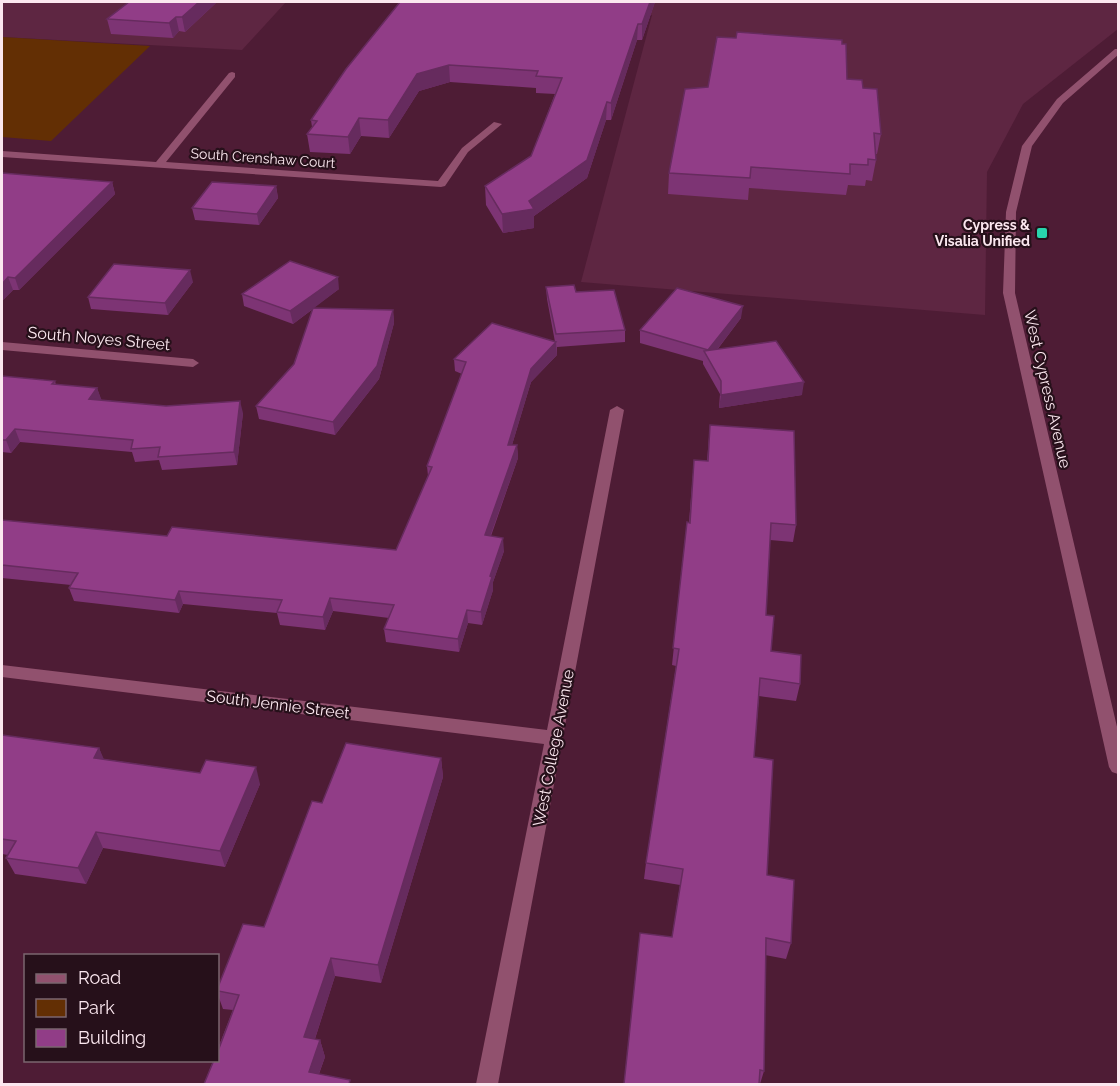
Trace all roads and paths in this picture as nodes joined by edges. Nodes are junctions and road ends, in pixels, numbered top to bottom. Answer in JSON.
{"nodes":[{"id":1,"x":1117,"y":54,"type":"edge"},
{"id":2,"x":232,"y":75,"type":"dead end"},
{"id":3,"x":497,"y":124,"type":"dead end"},
{"id":4,"x":2,"y":154,"type":"edge"},
{"id":5,"x":158,"y":165,"type":"junction"},
{"id":6,"x":2,"y":346,"type":"edge"},
{"id":7,"x":193,"y":363,"type":"dead end"},
{"id":8,"x":617,"y":410,"type":"dead end"},
{"id":9,"x":2,"y":670,"type":"edge"},
{"id":10,"x":555,"y":738,"type":"junction"},
{"id":11,"x":1119,"y":766,"type":"edge"},
{"id":12,"x":487,"y":1084,"type":"edge"}],
"edges":[{"from":1,"to":11,"type":"street","name":"West Cypress Avenue"},
{"from":2,"to":5,"type":"street"},
{"from":3,"to":5,"type":"street","name":"South Crenshaw Court"},
{"from":4,"to":5,"type":"street","name":"South Crenshaw Court"},
{"from":6,"to":7,"type":"street","name":"South Noyes Street"},
{"from":8,"to":10,"type":"street","name":"West College Avenue"},
{"from":9,"to":10,"type":"street","name":"South Jennie Street"},
{"from":10,"to":12,"type":"street","name":"West College Avenue"}]}
